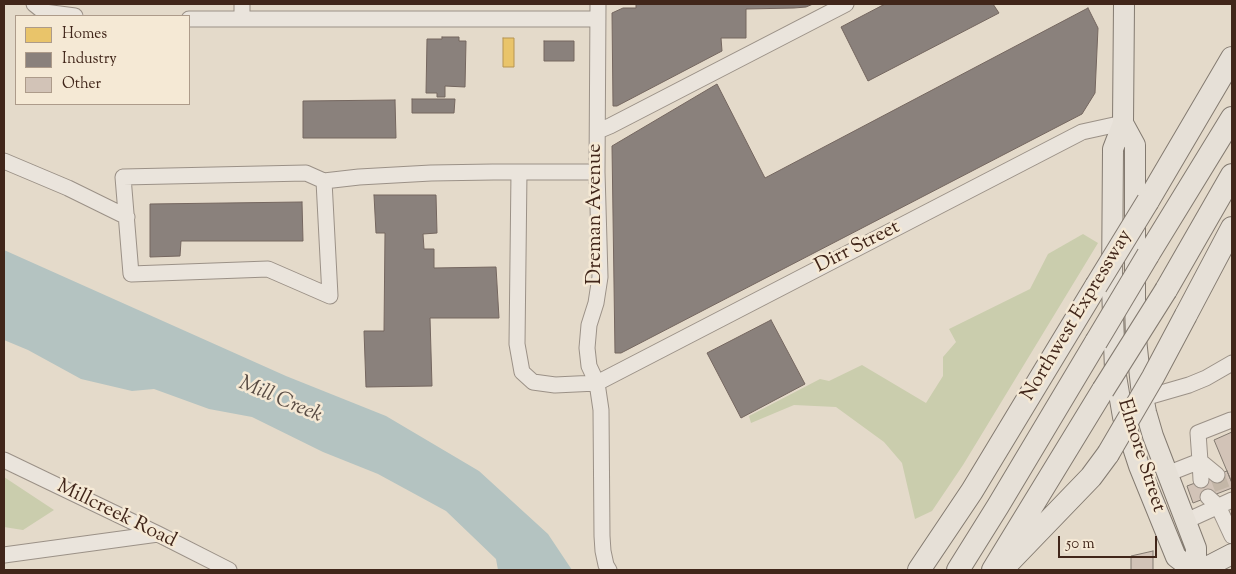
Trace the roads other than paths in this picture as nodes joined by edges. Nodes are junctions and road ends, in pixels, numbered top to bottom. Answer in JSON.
{"nodes":[{"id":1,"x":242,"y":4,"type":"edge"},
{"id":2,"x":598,"y":4,"type":"edge"},
{"id":3,"x":846,"y":4,"type":"edge"},
{"id":4,"x":1124,"y":4,"type":"edge"},
{"id":5,"x":39,"y":8,"type":"edge"},
{"id":6,"x":70,"y":15,"type":"edge"},
{"id":7,"x":190,"y":19,"type":"edge"},
{"id":8,"x":242,"y":19,"type":"junction"},
{"id":9,"x":598,"y":19,"type":"junction"},
{"id":10,"x":1232,"y":58,"type":"edge"},
{"id":11,"x":1232,"y":118,"type":"edge"},
{"id":12,"x":1124,"y":123,"type":"junction"},
{"id":13,"x":598,"y":131,"type":"junction"},
{"id":14,"x":4,"y":161,"type":"edge"},
{"id":15,"x":519,"y":172,"type":"junction"},
{"id":16,"x":597,"y":172,"type":"junction"},
{"id":17,"x":1232,"y":175,"type":"edge"},
{"id":18,"x":324,"y":181,"type":"junction"},
{"id":19,"x":1232,"y":186,"type":"edge"},
{"id":20,"x":127,"y":217,"type":"junction"},
{"id":21,"x":1232,"y":228,"type":"edge"},
{"id":22,"x":1191,"y":247,"type":"junction"},
{"id":23,"x":1232,"y":363,"type":"edge"},
{"id":24,"x":597,"y":383,"type":"junction"},
{"id":25,"x":1143,"y":399,"type":"junction"},
{"id":26,"x":1120,"y":405,"type":"junction"},
{"id":27,"x":1231,"y":420,"type":"edge"},
{"id":28,"x":4,"y":460,"type":"edge"},
{"id":29,"x":1200,"y":461,"type":"junction"},
{"id":30,"x":1167,"y":474,"type":"junction"},
{"id":31,"x":1217,"y":475,"type":"tunnel mouth"},
{"id":32,"x":1201,"y":480,"type":"tunnel mouth"},
{"id":33,"x":1228,"y":496,"type":"edge"},
{"id":34,"x":1213,"y":502,"type":"junction"},
{"id":35,"x":1186,"y":521,"type":"junction"},
{"id":36,"x":158,"y":534,"type":"junction"},
{"id":37,"x":1232,"y":536,"type":"edge"},
{"id":38,"x":1232,"y":554,"type":"edge"},
{"id":39,"x":8,"y":555,"type":"edge"},
{"id":40,"x":228,"y":570,"type":"edge"},
{"id":41,"x":609,"y":570,"type":"edge"},
{"id":42,"x":919,"y":570,"type":"edge"},
{"id":43,"x":958,"y":570,"type":"edge"},
{"id":44,"x":993,"y":570,"type":"edge"},
{"id":45,"x":1000,"y":570,"type":"edge"},
{"id":46,"x":1194,"y":570,"type":"edge"},
{"id":47,"x":1201,"y":570,"type":"edge"}],
"edges":[{"from":1,"to":8,"type":"street"},
{"from":2,"to":9,"type":"street","name":"Dreman Avenue"},
{"from":3,"to":13,"type":"street"},
{"from":4,"to":12,"type":"main road","name":"Elmore Street"},
{"from":5,"to":6,"type":"street"},
{"from":7,"to":8,"type":"street"},
{"from":8,"to":9,"type":"street"},
{"from":9,"to":13,"type":"street","name":"Dreman Avenue"},
{"from":10,"to":42,"type":"highway","name":"Northwest Expressway","bridge":true},
{"from":11,"to":43,"type":"highway","name":"Northwest Expressway","bridge":true},
{"from":12,"to":24,"type":"street","name":"Dirr Street"},
{"from":12,"to":25,"type":"main road","name":"Elmore Street"},
{"from":12,"to":26,"type":"main road","name":"Elmore Street"},
{"from":13,"to":16,"type":"street","name":"Dreman Avenue"},
{"from":14,"to":20,"type":"street"},
{"from":15,"to":16,"type":"street"},
{"from":15,"to":18,"type":"street"},
{"from":15,"to":24,"type":"street"},
{"from":16,"to":24,"type":"street","name":"Dreman Avenue"},
{"from":17,"to":22,"type":"highway"},
{"from":18,"to":20,"type":"street"},
{"from":18,"to":20,"type":"street"},
{"from":19,"to":22,"type":"highway"},
{"from":21,"to":45,"type":"highway","bridge":true},
{"from":22,"to":44,"type":"highway","bridge":true},
{"from":23,"to":25,"type":"street"},
{"from":24,"to":41,"type":"street","name":"Dreman Avenue"},
{"from":25,"to":26,"type":"street"},
{"from":25,"to":30,"type":"main road","name":"Elmore Street"},
{"from":26,"to":46,"type":"main road","name":"Elmore Street"},
{"from":27,"to":29,"type":"street"},
{"from":28,"to":36,"type":"street","name":"Millcreek Road"},
{"from":29,"to":30,"type":"street"},
{"from":29,"to":31,"type":"street"},
{"from":29,"to":32,"type":"street"},
{"from":30,"to":35,"type":"main road","name":"Elmore Street"},
{"from":33,"to":34,"type":"street"},
{"from":34,"to":35,"type":"street"},
{"from":34,"to":37,"type":"street"},
{"from":35,"to":46,"type":"main road","name":"Elmore Street"},
{"from":36,"to":39,"type":"street"},
{"from":36,"to":40,"type":"street","name":"Millcreek Road"},
{"from":38,"to":47,"type":"main road"}]}
